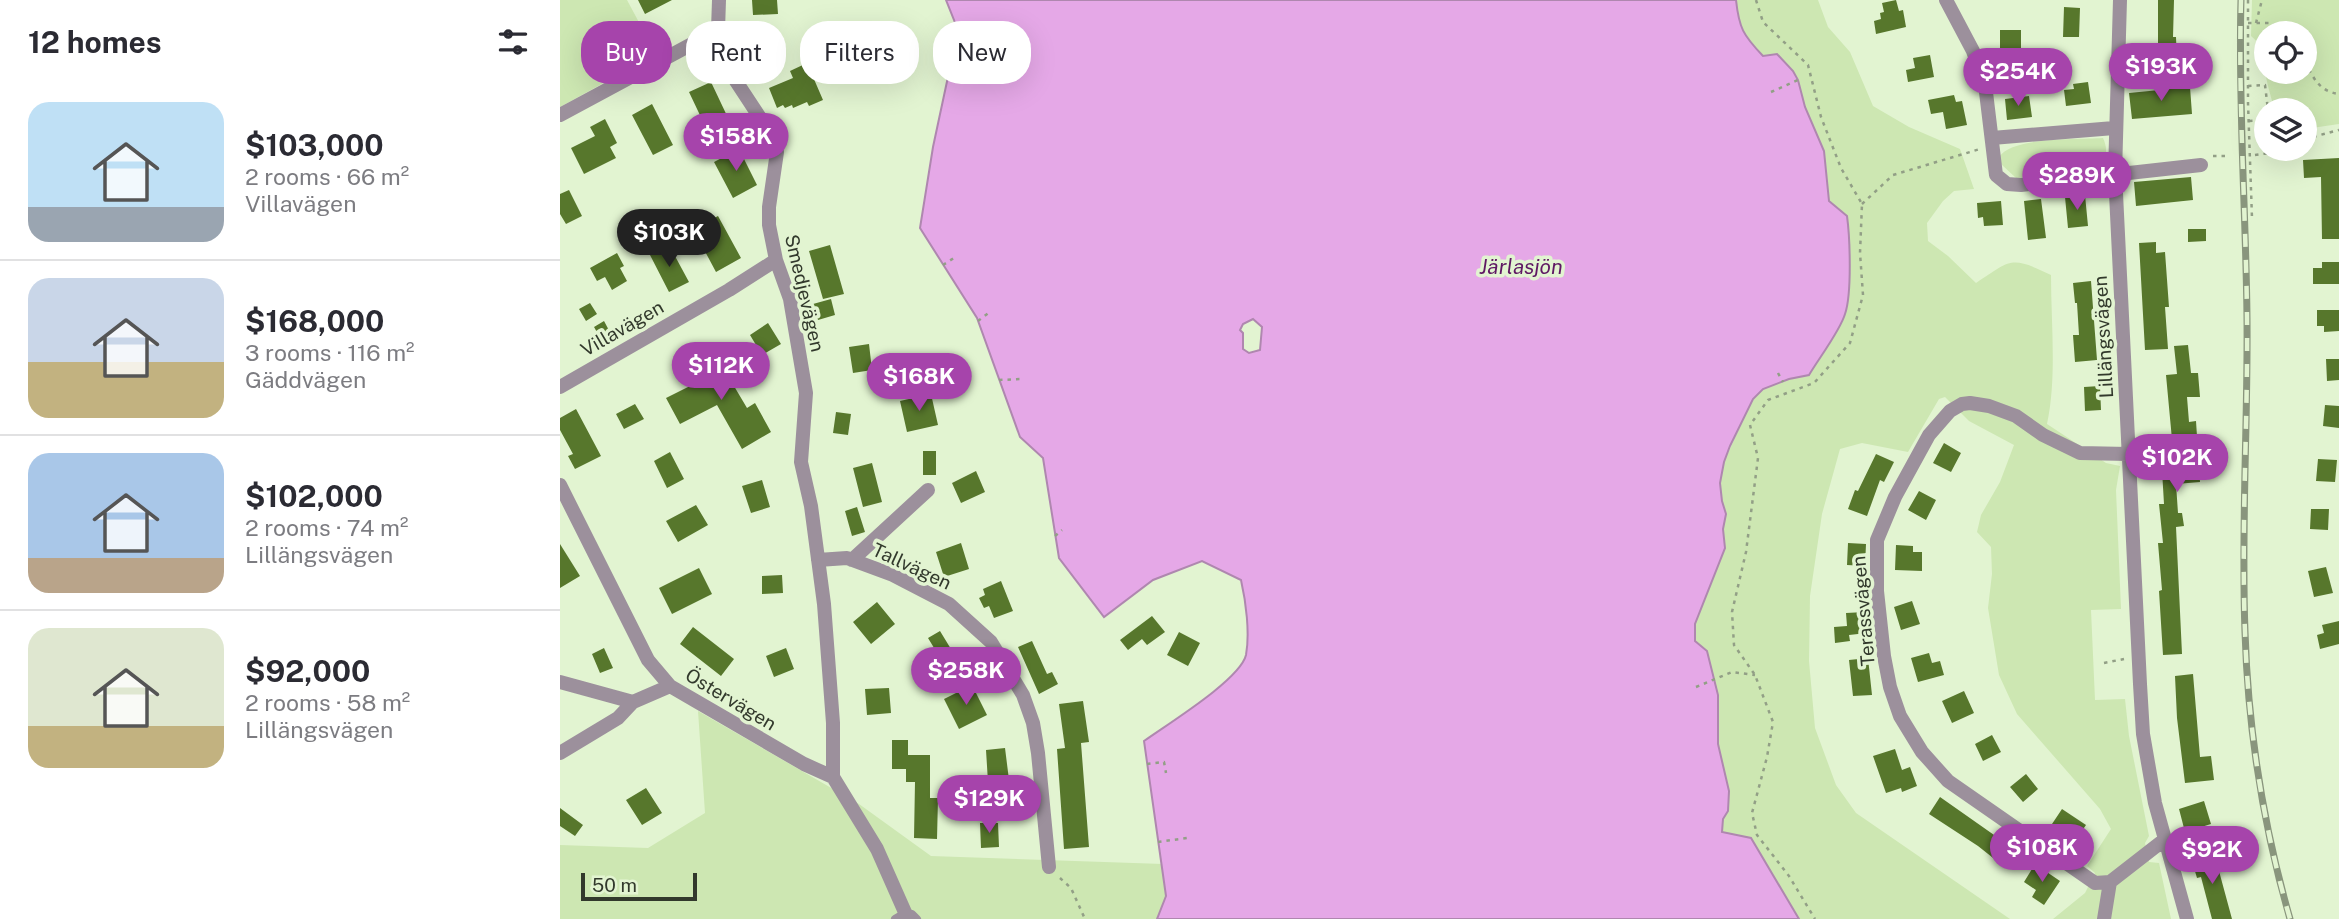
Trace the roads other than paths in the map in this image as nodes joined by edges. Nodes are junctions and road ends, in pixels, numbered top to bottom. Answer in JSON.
{"nodes":[{"id":1,"x":719,"y":0,"type":"edge"},
{"id":2,"x":1946,"y":0,"type":"edge"},
{"id":3,"x":2120,"y":0,"type":"edge"},
{"id":4,"x":718,"y":21,"type":"edge"},
{"id":5,"x":686,"y":47,"type":"edge"},
{"id":6,"x":738,"y":84,"type":"edge"},
{"id":7,"x":560,"y":116,"type":"edge"},
{"id":8,"x":2115,"y":128,"type":"junction"},
{"id":9,"x":1993,"y":141,"type":"junction"},
{"id":10,"x":2201,"y":165,"type":"dead end"},
{"id":11,"x":2115,"y":173,"type":"junction"},
{"id":12,"x":776,"y":261,"type":"junction"},
{"id":13,"x":560,"y":387,"type":"edge"},
{"id":14,"x":2128,"y":454,"type":"junction"},
{"id":15,"x":560,"y":485,"type":"edge"},
{"id":16,"x":928,"y":490,"type":"dead end"},
{"id":17,"x":818,"y":560,"type":"junction"},
{"id":18,"x":852,"y":560,"type":"junction"},
{"id":19,"x":560,"y":682,"type":"edge"},
{"id":20,"x":670,"y":686,"type":"junction"},
{"id":21,"x":633,"y":702,"type":"junction"},
{"id":22,"x":560,"y":753,"type":"edge"},
{"id":23,"x":833,"y":777,"type":"junction"},
{"id":24,"x":2164,"y":839,"type":"junction"},
{"id":25,"x":1049,"y":867,"type":"road end"},
{"id":26,"x":2110,"y":882,"type":"junction"},
{"id":27,"x":906,"y":917,"type":"edge"},
{"id":28,"x":2104,"y":919,"type":"edge"},
{"id":29,"x":2187,"y":919,"type":"edge"}],
"edges":[{"from":1,"to":4,"type":"street","name":"Smedjevägen"},
{"from":2,"to":9,"type":"street"},
{"from":3,"to":8,"type":"street","name":"Lillängsvägen"},
{"from":5,"to":7,"type":"street"},
{"from":6,"to":12,"type":"street","name":"Smedjevägen"},
{"from":8,"to":9,"type":"street"},
{"from":8,"to":11,"type":"street","name":"Lillängsvägen"},
{"from":9,"to":11,"type":"street"},
{"from":10,"to":11,"type":"street"},
{"from":11,"to":14,"type":"street","name":"Lillängsvägen"},
{"from":12,"to":13,"type":"street","name":"Villavägen"},
{"from":12,"to":17,"type":"street","name":"Smedjevägen"},
{"from":14,"to":24,"type":"street","name":"Lillängsvägen"},
{"from":14,"to":26,"type":"street","name":"Terassvägen"},
{"from":15,"to":20,"type":"street","name":"Östervägen"},
{"from":16,"to":18,"type":"street"},
{"from":17,"to":18,"type":"street","name":"Tallvägen"},
{"from":17,"to":23,"type":"street","name":"Smedjevägen"},
{"from":18,"to":25,"type":"street","name":"Tallvägen"},
{"from":19,"to":21,"type":"street"},
{"from":20,"to":21,"type":"street"},
{"from":20,"to":23,"type":"street","name":"Östervägen"},
{"from":21,"to":22,"type":"street"},
{"from":23,"to":27,"type":"street"},
{"from":24,"to":26,"type":"street"},
{"from":24,"to":29,"type":"street","name":"Lillängsvägen"},
{"from":26,"to":28,"type":"street"}]}
